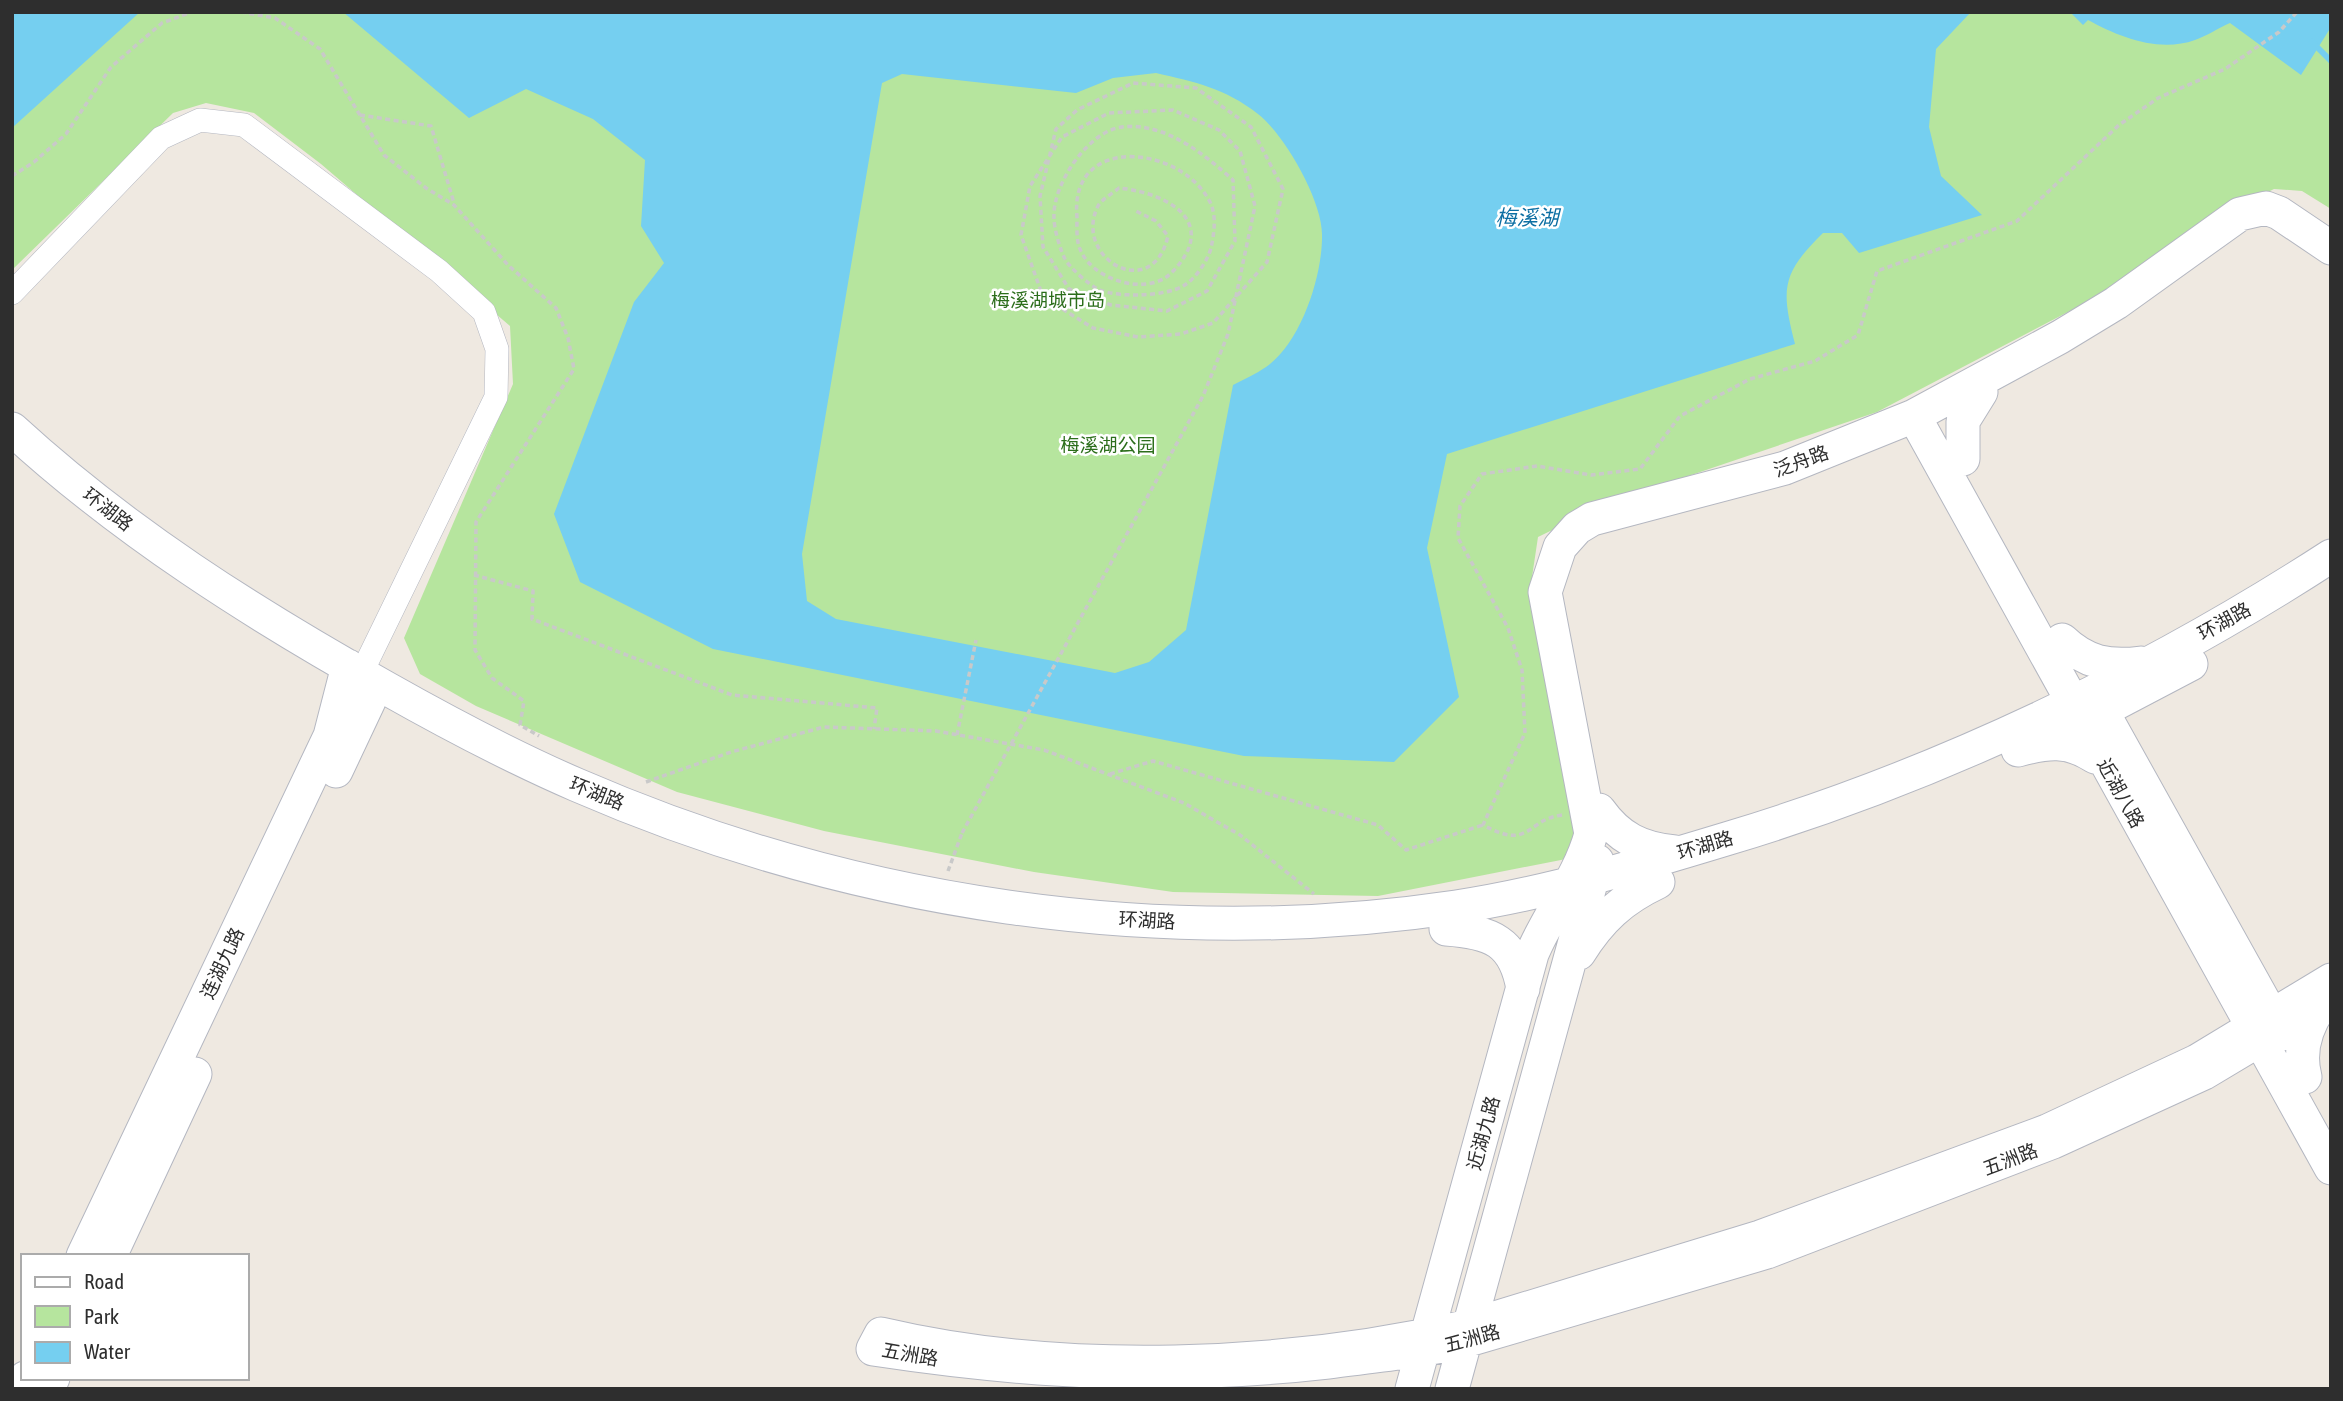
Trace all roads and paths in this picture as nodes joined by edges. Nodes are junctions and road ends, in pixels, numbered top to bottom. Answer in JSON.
{"nodes":[{"id":1,"x":192,"y":12,"type":"edge"},
{"id":2,"x":241,"y":12,"type":"edge"},
{"id":3,"x":2297,"y":12,"type":"edge"},
{"id":4,"x":360,"y":115,"type":"junction"},
{"id":5,"x":12,"y":176,"type":"edge"},
{"id":6,"x":454,"y":205,"type":"junction"},
{"id":7,"x":1136,"y":211,"type":"dead end"},
{"id":8,"x":2331,"y":248,"type":"edge"},
{"id":9,"x":2331,"y":263,"type":"edge"},
{"id":10,"x":12,"y":293,"type":"edge"},
{"id":11,"x":1981,"y":392,"type":"junction"},
{"id":12,"x":1927,"y":415,"type":"junction"},
{"id":13,"x":12,"y":429,"type":"edge"},
{"id":14,"x":1868,"y":447,"type":"junction"},
{"id":15,"x":12,"y":459,"type":"edge"},
{"id":16,"x":1953,"y":464,"type":"junction"},
{"id":17,"x":2331,"y":556,"type":"edge"},
{"id":18,"x":474,"y":575,"type":"junction"},
{"id":19,"x":2331,"y":580,"type":"edge"},
{"id":20,"x":2048,"y":638,"type":"junction"},
{"id":21,"x":976,"y":640,"type":"dead end"},
{"id":22,"x":2152,"y":672,"type":"junction"},
{"id":23,"x":355,"y":682,"type":"junction"},
{"id":24,"x":2086,"y":707,"type":"junction"},
{"id":25,"x":874,"y":729,"type":"junction"},
{"id":26,"x":957,"y":734,"type":"junction"},
{"id":27,"x":548,"y":741,"type":"dead end"},
{"id":28,"x":2009,"y":742,"type":"junction"},
{"id":29,"x":2121,"y":768,"type":"junction"},
{"id":30,"x":1109,"y":774,"type":"junction"},
{"id":31,"x":643,"y":783,"type":"dead end"},
{"id":32,"x":1593,"y":819,"type":"junction"},
{"id":33,"x":1483,"y":825,"type":"junction"},
{"id":34,"x":1681,"y":853,"type":"junction"},
{"id":35,"x":1658,"y":882,"type":"junction"},
{"id":36,"x":1569,"y":892,"type":"junction"},
{"id":37,"x":938,"y":896,"type":"junction"},
{"id":38,"x":1343,"y":919,"type":"junction"},
{"id":39,"x":1446,"y":929,"type":"junction"},
{"id":40,"x":2235,"y":972,"type":"junction"},
{"id":41,"x":1522,"y":989,"type":"junction"},
{"id":42,"x":2326,"y":992,"type":"edge"},
{"id":43,"x":1560,"y":993,"type":"junction"},
{"id":44,"x":2266,"y":1028,"type":"junction"},
{"id":45,"x":2200,"y":1067,"type":"junction"},
{"id":46,"x":2296,"y":1084,"type":"junction"},
{"id":47,"x":2331,"y":1122,"type":"edge"},
{"id":48,"x":2331,"y":1168,"type":"edge"},
{"id":49,"x":84,"y":1254,"type":"edge"},
{"id":50,"x":111,"y":1254,"type":"edge"},
{"id":51,"x":1447,"y":1264,"type":"junction"},
{"id":52,"x":1485,"y":1269,"type":"junction"},
{"id":53,"x":1519,"y":1319,"type":"junction"},
{"id":54,"x":1467,"y":1333,"type":"junction"},
{"id":55,"x":1374,"y":1342,"type":"junction"},
{"id":56,"x":1425,"y":1343,"type":"junction"},
{"id":57,"x":1330,"y":1361,"type":"junction"},
{"id":58,"x":1399,"y":1389,"type":"edge"},
{"id":59,"x":1412,"y":1389,"type":"edge"},
{"id":60,"x":1454,"y":1389,"type":"edge"}],
"edges":[{"from":1,"to":5,"type":"path"},
{"from":2,"to":4,"type":"path"},
{"from":3,"to":33,"type":"path"},
{"from":4,"to":6,"type":"path"},
{"from":4,"to":6,"type":"path"},
{"from":6,"to":18,"type":"path"},
{"from":7,"to":37,"type":"path","bridge":true},
{"from":8,"to":12,"type":"main road","name":"泛舟路"},
{"from":9,"to":11,"type":"main road","name":"泛舟路"},
{"from":10,"to":23,"type":"street"},
{"from":11,"to":12,"type":"main road","name":"泛舟路"},
{"from":11,"to":16,"type":"main road"},
{"from":12,"to":14,"type":"main road","name":"泛舟路"},
{"from":12,"to":16,"type":"main road","name":"近湖八路"},
{"from":12,"to":32,"type":"main road","name":"泛舟路"},
{"from":13,"to":23,"type":"main road","name":"环湖路"},
{"from":14,"to":16,"type":"main road"},
{"from":14,"to":32,"type":"main road","name":"泛舟路"},
{"from":15,"to":23,"type":"main road","name":"环湖路"},
{"from":16,"to":20,"type":"main road","name":"近湖八路"},
{"from":17,"to":22,"type":"main road","name":"环湖路"},
{"from":18,"to":25,"type":"path"},
{"from":18,"to":27,"type":"path"},
{"from":19,"to":22,"type":"main road","name":"环湖路"},
{"from":20,"to":22,"type":"main road"},
{"from":20,"to":24,"type":"main road","name":"近湖八路"},
{"from":20,"to":28,"type":"main road"},
{"from":21,"to":26,"type":"path"},
{"from":22,"to":24,"type":"main road","name":"环湖路"},
{"from":22,"to":29,"type":"main road"},
{"from":23,"to":37,"type":"main road","name":"环湖路"},
{"from":23,"to":39,"type":"main road","name":"环湖路"},
{"from":23,"to":49,"type":"main road","name":"连湖九路"},
{"from":23,"to":50,"type":"main road","name":"连湖九路"},
{"from":24,"to":28,"type":"main road","name":"环湖路"},
{"from":24,"to":29,"type":"main road","name":"近湖八路"},
{"from":25,"to":26,"type":"path"},
{"from":25,"to":31,"type":"path"},
{"from":26,"to":30,"type":"path"},
{"from":28,"to":29,"type":"main road"},
{"from":28,"to":34,"type":"main road","name":"环湖路"},
{"from":28,"to":35,"type":"main road","name":"环湖路"},
{"from":29,"to":40,"type":"main road","name":"近湖八路"},
{"from":30,"to":33,"type":"path"},
{"from":30,"to":38,"type":"path"},
{"from":32,"to":33,"type":"path"},
{"from":32,"to":34,"type":"main road"},
{"from":32,"to":36,"type":"main road"},
{"from":34,"to":36,"type":"main road","name":"环湖路"},
{"from":35,"to":36,"type":"main road","name":"环湖路"},
{"from":35,"to":43,"type":"main road"},
{"from":36,"to":38,"type":"main road","name":"环湖路"},
{"from":36,"to":39,"type":"main road","name":"环湖路"},
{"from":36,"to":41,"type":"main road","name":"近湖九路"},
{"from":36,"to":43,"type":"main road","name":"近湖九路"},
{"from":37,"to":38,"type":"main road","name":"环湖路"},
{"from":39,"to":41,"type":"main road"},
{"from":40,"to":42,"type":"main road"},
{"from":40,"to":44,"type":"main road","name":"近湖八路"},
{"from":40,"to":45,"type":"main road"},
{"from":41,"to":51,"type":"main road","name":"近湖九路"},
{"from":42,"to":44,"type":"main road","name":"五洲路"},
{"from":42,"to":46,"type":"main road"},
{"from":43,"to":52,"type":"main road","name":"近湖九路"},
{"from":44,"to":45,"type":"main road","name":"五洲路"},
{"from":44,"to":46,"type":"main road","name":"近湖八路"},
{"from":45,"to":46,"type":"main road"},
{"from":45,"to":53,"type":"main road","name":"五洲路"},
{"from":46,"to":47,"type":"main road","name":"近湖八路"},
{"from":46,"to":48,"type":"main road","name":"近湖八路"},
{"from":51,"to":55,"type":"main road"},
{"from":51,"to":56,"type":"main road","name":"近湖九路"},
{"from":52,"to":53,"type":"main road"},
{"from":52,"to":54,"type":"main road","name":"近湖九路"},
{"from":53,"to":54,"type":"main road","name":"五洲路"},
{"from":53,"to":60,"type":"main road"},
{"from":54,"to":56,"type":"main road","name":"五洲路"},
{"from":54,"to":60,"type":"main road","name":"近湖九路"},
{"from":55,"to":56,"type":"main road","name":"五洲路"},
{"from":55,"to":57,"type":"main road","name":"五洲路"},
{"from":56,"to":57,"type":"main road","name":"五洲路"},
{"from":56,"to":59,"type":"main road","name":"近湖九路"},
{"from":57,"to":58,"type":"main road"}]}
